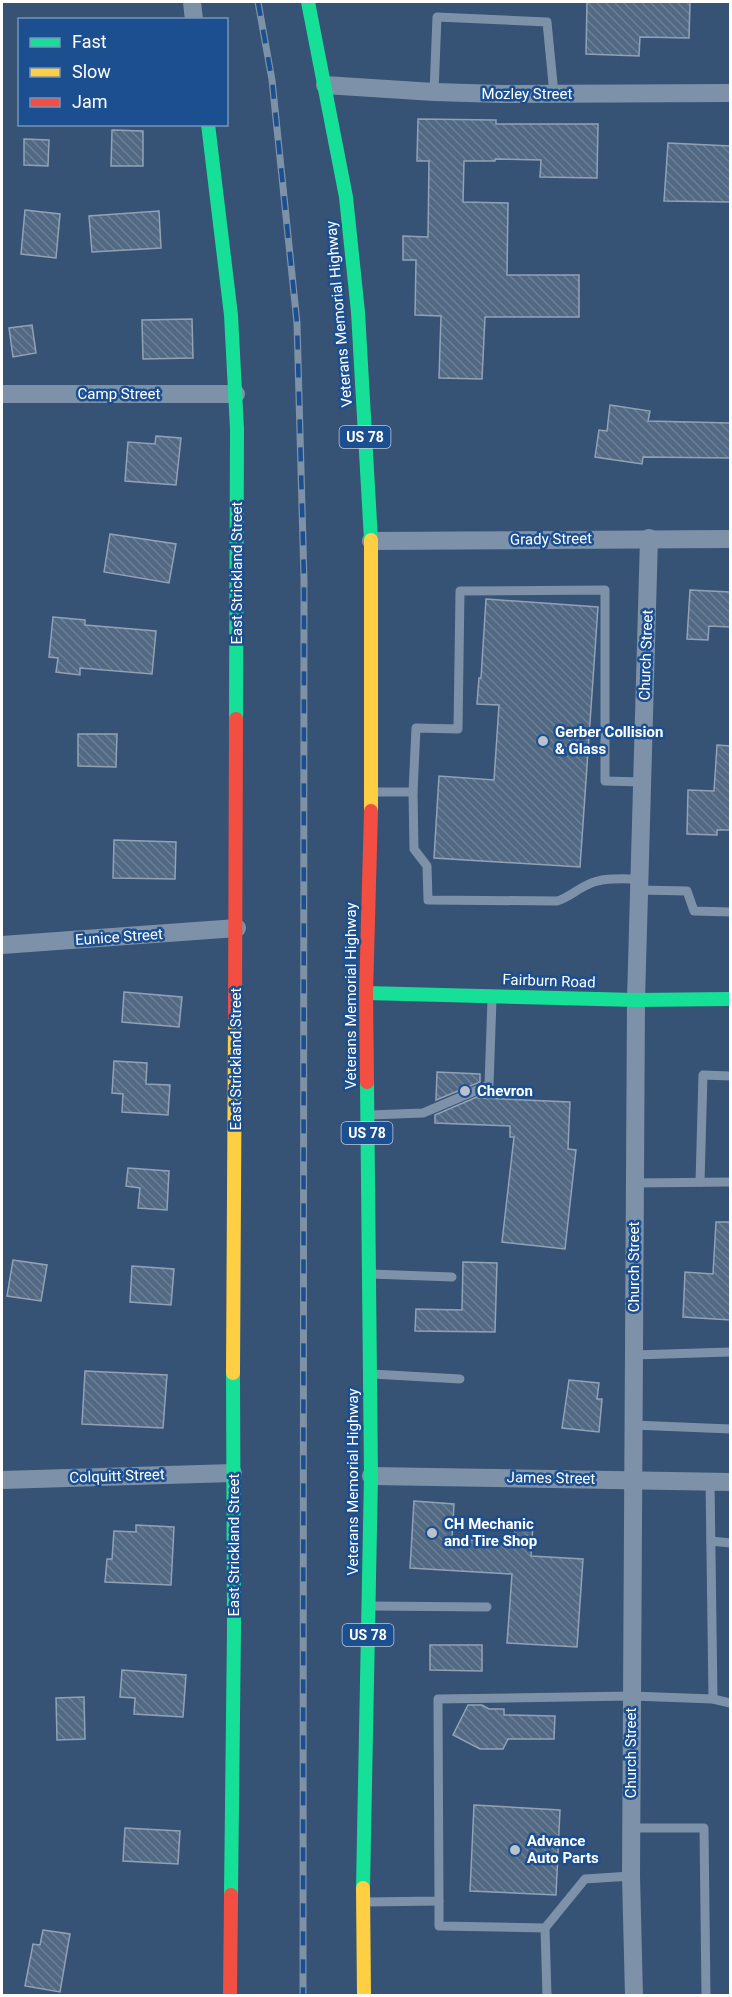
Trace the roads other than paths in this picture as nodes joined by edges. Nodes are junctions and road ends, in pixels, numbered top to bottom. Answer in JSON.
{"nodes":[{"id":1,"x":192,"y":2,"type":"edge"},
{"id":2,"x":308,"y":2,"type":"edge"},
{"id":3,"x":194,"y":18,"type":"edge"},
{"id":4,"x":325,"y":85,"type":"junction"},
{"id":5,"x":434,"y":92,"type":"junction"},
{"id":6,"x":730,"y":93,"type":"edge"},
{"id":7,"x":554,"y":94,"type":"junction"},
{"id":8,"x":208,"y":126,"type":"edge"},
{"id":9,"x":2,"y":394,"type":"edge"},
{"id":10,"x":236,"y":394,"type":"junction"},
{"id":11,"x":650,"y":538,"type":"junction"},
{"id":12,"x":730,"y":539,"type":"edge"},
{"id":13,"x":371,"y":541,"type":"junction"},
{"id":14,"x":642,"y":782,"type":"junction"},
{"id":15,"x":371,"y":792,"type":"junction"},
{"id":16,"x":413,"y":792,"type":"junction"},
{"id":17,"x":639,"y":884,"type":"junction"},
{"id":18,"x":730,"y":912,"type":"edge"},
{"id":19,"x":237,"y":928,"type":"junction"},
{"id":20,"x":2,"y":945,"type":"edge"},
{"id":21,"x":366,"y":993,"type":"junction"},
{"id":22,"x":492,"y":996,"type":"junction"},
{"id":23,"x":730,"y":999,"type":"edge"},
{"id":24,"x":636,"y":1000,"type":"junction"},
{"id":25,"x":730,"y":1076,"type":"edge"},
{"id":26,"x":367,"y":1115,"type":"junction"},
{"id":27,"x":700,"y":1182,"type":"junction"},
{"id":28,"x":730,"y":1182,"type":"edge"},
{"id":29,"x":634,"y":1183,"type":"junction"},
{"id":30,"x":369,"y":1274,"type":"junction"},
{"id":31,"x":452,"y":1277,"type":"dead end"},
{"id":32,"x":730,"y":1352,"type":"edge"},
{"id":33,"x":634,"y":1355,"type":"junction"},
{"id":34,"x":370,"y":1374,"type":"junction"},
{"id":35,"x":460,"y":1379,"type":"dead end"},
{"id":36,"x":633,"y":1425,"type":"junction"},
{"id":37,"x":730,"y":1429,"type":"edge"},
{"id":38,"x":233,"y":1473,"type":"junction"},
{"id":39,"x":371,"y":1476,"type":"junction"},
{"id":40,"x":633,"y":1479,"type":"junction"},
{"id":41,"x":2,"y":1480,"type":"edge"},
{"id":42,"x":710,"y":1481,"type":"junction"},
{"id":43,"x":730,"y":1482,"type":"edge"},
{"id":44,"x":711,"y":1540,"type":"junction"},
{"id":45,"x":730,"y":1543,"type":"edge"},
{"id":46,"x":369,"y":1606,"type":"junction"},
{"id":47,"x":487,"y":1607,"type":"dead end"},
{"id":48,"x":632,"y":1696,"type":"junction"},
{"id":49,"x":713,"y":1699,"type":"junction"},
{"id":50,"x":730,"y":1703,"type":"edge"},
{"id":51,"x":631,"y":1828,"type":"junction"},
{"id":52,"x":631,"y":1876,"type":"junction"},
{"id":53,"x":439,"y":1901,"type":"junction"},
{"id":54,"x":363,"y":1902,"type":"junction"},
{"id":55,"x":545,"y":1928,"type":"junction"},
{"id":56,"x":230,"y":1995,"type":"edge"},
{"id":57,"x":364,"y":1995,"type":"edge"},
{"id":58,"x":548,"y":1995,"type":"edge"},
{"id":59,"x":634,"y":1995,"type":"edge"},
{"id":60,"x":706,"y":1995,"type":"edge"}],
"edges":[{"from":1,"to":3,"type":"street"},
{"from":2,"to":4,"type":"main road","name":"Veterans Memorial Highway","number":"US 78"},
{"from":4,"to":5,"type":"street","name":"Mozley Street"},
{"from":4,"to":13,"type":"main road","name":"Veterans Memorial Highway","number":"US 78"},
{"from":5,"to":7,"type":"street","name":"Mozley Street"},
{"from":5,"to":7,"type":"lane"},
{"from":6,"to":7,"type":"street","name":"Mozley Street"},
{"from":8,"to":10,"type":"main road","name":"East Strickland Street"},
{"from":9,"to":10,"type":"street","name":"Camp Street"},
{"from":10,"to":19,"type":"main road","name":"East Strickland Street"},
{"from":11,"to":12,"type":"street","name":"Grady Street"},
{"from":11,"to":13,"type":"street","name":"Grady Street"},
{"from":11,"to":14,"type":"street","name":"Church Street"},
{"from":13,"to":15,"type":"main road","name":"Veterans Memorial Highway","number":"US 78"},
{"from":14,"to":16,"type":"lane"},
{"from":14,"to":17,"type":"street","name":"Church Street"},
{"from":15,"to":16,"type":"lane"},
{"from":15,"to":21,"type":"main road","name":"Veterans Memorial Highway","number":"US 78"},
{"from":16,"to":17,"type":"lane"},
{"from":17,"to":18,"type":"lane"},
{"from":17,"to":24,"type":"street","name":"Church Street"},
{"from":19,"to":20,"type":"street","name":"Eunice Street"},
{"from":19,"to":38,"type":"main road","name":"East Strickland Street"},
{"from":21,"to":22,"type":"main road","name":"Fairburn Road"},
{"from":21,"to":26,"type":"main road","name":"Veterans Memorial Highway","number":"US 78"},
{"from":22,"to":24,"type":"main road","name":"Fairburn Road"},
{"from":22,"to":26,"type":"lane"},
{"from":23,"to":24,"type":"main road","name":"Fairburn Road"},
{"from":24,"to":29,"type":"street","name":"Church Street"},
{"from":25,"to":27,"type":"lane"},
{"from":26,"to":30,"type":"main road","name":"Veterans Memorial Highway","number":"US 78"},
{"from":27,"to":28,"type":"lane"},
{"from":27,"to":29,"type":"lane"},
{"from":29,"to":33,"type":"street","name":"Church Street"},
{"from":30,"to":31,"type":"lane"},
{"from":30,"to":34,"type":"main road","name":"Veterans Memorial Highway","number":"US 78"},
{"from":32,"to":33,"type":"lane"},
{"from":33,"to":36,"type":"street","name":"Church Street"},
{"from":34,"to":35,"type":"lane"},
{"from":34,"to":39,"type":"main road","name":"Veterans Memorial Highway","number":"US 78"},
{"from":36,"to":37,"type":"lane"},
{"from":36,"to":40,"type":"street","name":"Church Street"},
{"from":38,"to":41,"type":"street","name":"Colquitt Street"},
{"from":38,"to":56,"type":"main road","name":"East Strickland Street"},
{"from":39,"to":40,"type":"street","name":"James Street"},
{"from":39,"to":46,"type":"main road","name":"Veterans Memorial Highway","number":"US 78"},
{"from":40,"to":42,"type":"street","name":"James Street"},
{"from":40,"to":48,"type":"street","name":"Church Street"},
{"from":42,"to":43,"type":"street","name":"James Street"},
{"from":42,"to":44,"type":"lane"},
{"from":44,"to":45,"type":"lane"},
{"from":44,"to":49,"type":"lane"},
{"from":46,"to":47,"type":"lane"},
{"from":46,"to":54,"type":"main road","name":"Veterans Memorial Highway","number":"US 78"},
{"from":48,"to":49,"type":"lane"},
{"from":48,"to":51,"type":"street","name":"Church Street"},
{"from":48,"to":53,"type":"lane"},
{"from":49,"to":50,"type":"lane"},
{"from":51,"to":52,"type":"street","name":"Church Street"},
{"from":51,"to":60,"type":"lane"},
{"from":52,"to":55,"type":"lane"},
{"from":52,"to":59,"type":"street","name":"Church Street"},
{"from":53,"to":54,"type":"lane"},
{"from":53,"to":55,"type":"lane"},
{"from":54,"to":57,"type":"main road","name":"Veterans Memorial Highway","number":"US 78"},
{"from":55,"to":58,"type":"lane"}]}
